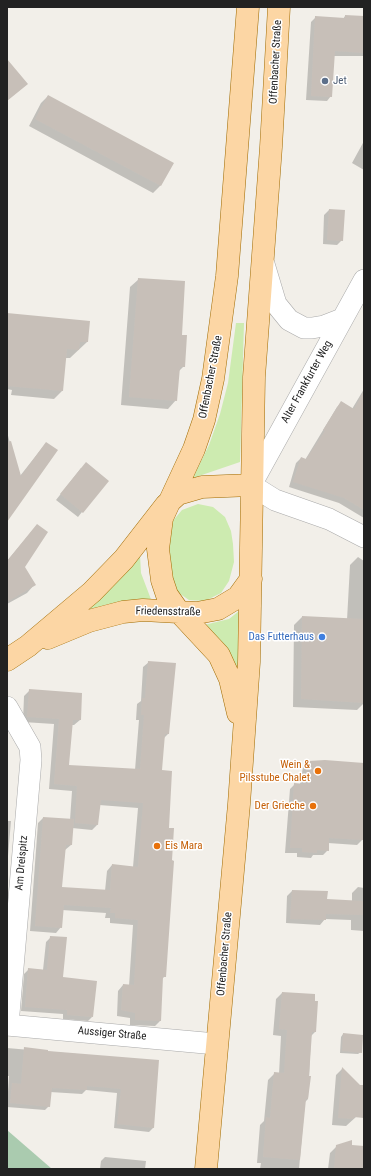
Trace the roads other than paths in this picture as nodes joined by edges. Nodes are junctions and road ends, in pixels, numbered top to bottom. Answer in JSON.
{"nodes":[{"id":1,"x":235,"y":7,"type":"edge"},
{"id":2,"x":248,"y":7,"type":"edge"},
{"id":3,"x":279,"y":7,"type":"edge"},
{"id":4,"x":247,"y":31,"type":"junction"},
{"id":5,"x":262,"y":258,"type":"junction"},
{"id":6,"x":364,"y":280,"type":"edge"},
{"id":7,"x":342,"y":319,"type":"junction"},
{"id":8,"x":252,"y":485,"type":"junction"},
{"id":9,"x":166,"y":505,"type":"junction"},
{"id":10,"x":364,"y":537,"type":"edge"},
{"id":11,"x":251,"y":578,"type":"junction"},
{"id":12,"x":179,"y":612,"type":"junction"},
{"id":13,"x":28,"y":646,"type":"junction"},
{"id":14,"x":7,"y":660,"type":"edge"},
{"id":15,"x":7,"y":707,"type":"edge"},
{"id":16,"x":243,"y":740,"type":"junction"},
{"id":17,"x":7,"y":1025,"type":"edge"},
{"id":18,"x":216,"y":1044,"type":"junction"},
{"id":19,"x":206,"y":1169,"type":"edge"}],
"edges":[{"from":1,"to":4,"type":"street"},
{"from":2,"to":4,"type":"main road","name":"Offenbacher Straße"},
{"from":3,"to":5,"type":"main road","name":"Offenbacher Straße"},
{"from":4,"to":9,"type":"main road","name":"Offenbacher Straße"},
{"from":5,"to":7,"type":"street"},
{"from":5,"to":8,"type":"main road","name":"Offenbacher Straße"},
{"from":6,"to":7,"type":"street","name":"Alter Frankfurter Weg"},
{"from":7,"to":8,"type":"street","name":"Alter Frankfurter Weg"},
{"from":8,"to":9,"type":"main road"},
{"from":8,"to":10,"type":"street"},
{"from":8,"to":11,"type":"main road","name":"Offenbacher Straße"},
{"from":9,"to":12,"type":"main road","name":"Offenbacher Straße"},
{"from":9,"to":13,"type":"main road","name":"Friedensstraße"},
{"from":11,"to":12,"type":"main road","name":"Friedensstraße"},
{"from":11,"to":16,"type":"main road","name":"Offenbacher Straße"},
{"from":12,"to":13,"type":"main road","name":"Friedensstraße"},
{"from":12,"to":16,"type":"main road","name":"Offenbacher Straße"},
{"from":13,"to":14,"type":"main road","name":"Friedensstraße"},
{"from":15,"to":17,"type":"street","name":"Am Dreispitz"},
{"from":16,"to":18,"type":"main road","name":"Offenbacher Straße"},
{"from":17,"to":18,"type":"street","name":"Aussiger Straße"},
{"from":18,"to":19,"type":"main road","name":"Offenbacher Straße"}]}
